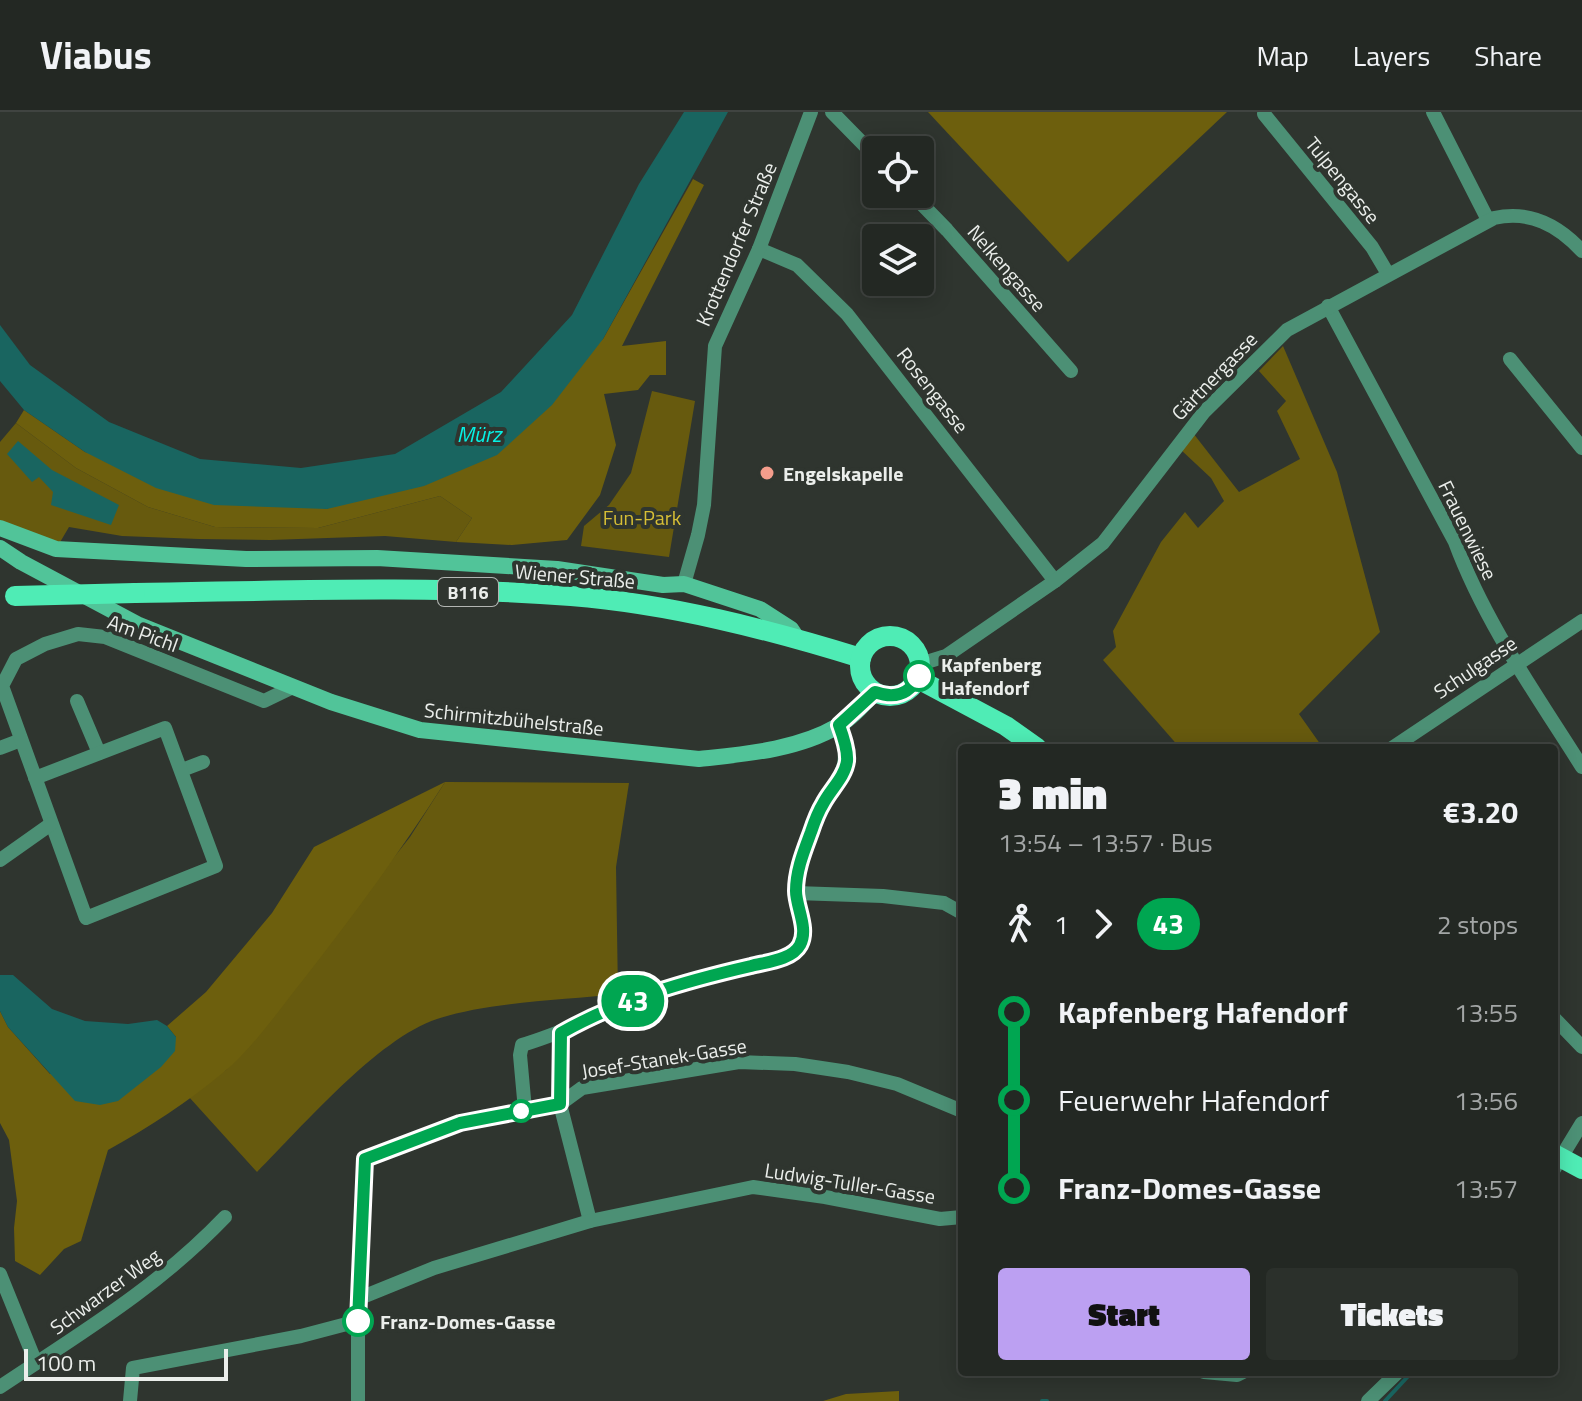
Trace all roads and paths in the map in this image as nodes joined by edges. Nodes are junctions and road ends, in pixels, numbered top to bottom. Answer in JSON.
{"nodes":[{"id":1,"x":811,"y":112,"type":"edge"},
{"id":2,"x":832,"y":112,"type":"edge"},
{"id":3,"x":1433,"y":112,"type":"edge"},
{"id":4,"x":1264,"y":114,"type":"edge"},
{"id":5,"x":862,"y":143,"type":"edge"},
{"id":6,"x":926,"y":208,"type":"edge"},
{"id":7,"x":1488,"y":220,"type":"junction"},
{"id":8,"x":759,"y":249,"type":"junction"},
{"id":9,"x":1582,"y":251,"type":"edge"},
{"id":10,"x":1388,"y":274,"type":"junction"},
{"id":11,"x":1328,"y":306,"type":"junction"},
{"id":12,"x":1510,"y":359,"type":"dead end"},
{"id":13,"x":1071,"y":371,"type":"dead end"},
{"id":14,"x":1582,"y":448,"type":"edge"},
{"id":15,"x":0,"y":528,"type":"edge"},
{"id":16,"x":0,"y":548,"type":"edge"},
{"id":17,"x":56,"y":549,"type":"junction"},
{"id":18,"x":54,"y":580,"type":"junction"},
{"id":19,"x":1055,"y":581,"type":"junction"},
{"id":20,"x":684,"y":584,"type":"junction"},
{"id":21,"x":7,"y":596,"type":"edge"},
{"id":22,"x":1582,"y":621,"type":"edge"},
{"id":23,"x":797,"y":638,"type":"junction"},
{"id":24,"x":861,"y":658,"type":"junction"},
{"id":25,"x":1517,"y":663,"type":"junction"},
{"id":26,"x":919,"y":672,"type":"junction"},
{"id":27,"x":293,"y":687,"type":"junction"},
{"id":28,"x":875,"y":692,"type":"junction"},
{"id":29,"x":77,"y":701,"type":"dead end"},
{"id":30,"x":836,"y":727,"type":"junction"},
{"id":31,"x":21,"y":740,"type":"junction"},
{"id":32,"x":1031,"y":744,"type":"edge"},
{"id":33,"x":1398,"y":744,"type":"edge"},
{"id":34,"x":0,"y":748,"type":"edge"},
{"id":35,"x":99,"y":753,"type":"junction"},
{"id":36,"x":203,"y":762,"type":"dead end"},
{"id":37,"x":1582,"y":767,"type":"edge"},
{"id":38,"x":182,"y":770,"type":"junction"},
{"id":39,"x":35,"y":778,"type":"junction"},
{"id":40,"x":51,"y":824,"type":"junction"},
{"id":41,"x":0,"y":860,"type":"edge"},
{"id":42,"x":796,"y":893,"type":"junction"},
{"id":43,"x":958,"y":911,"type":"edge"},
{"id":44,"x":1558,"y":1022,"type":"edge"},
{"id":45,"x":561,"y":1033,"type":"junction"},
{"id":46,"x":1582,"y":1047,"type":"edge"},
{"id":47,"x":560,"y":1104,"type":"junction"},
{"id":48,"x":958,"y":1109,"type":"edge"},
{"id":49,"x":525,"y":1110,"type":"junction"},
{"id":50,"x":1582,"y":1123,"type":"edge"},
{"id":51,"x":1558,"y":1157,"type":"edge"},
{"id":52,"x":1558,"y":1161,"type":"edge"},
{"id":53,"x":1582,"y":1169,"type":"edge"},
{"id":54,"x":225,"y":1217,"type":"dead end"},
{"id":55,"x":958,"y":1217,"type":"edge"},
{"id":56,"x":590,"y":1221,"type":"junction"},
{"id":57,"x":0,"y":1274,"type":"edge"},
{"id":58,"x":360,"y":1298,"type":"junction"},
{"id":59,"x":358,"y":1321,"type":"junction"},
{"id":60,"x":36,"y":1363,"type":"junction"},
{"id":61,"x":1394,"y":1376,"type":"edge"},
{"id":62,"x":0,"y":1387,"type":"edge"},
{"id":63,"x":130,"y":1401,"type":"edge"},
{"id":64,"x":358,"y":1401,"type":"edge"},
{"id":65,"x":1368,"y":1401,"type":"edge"}],
"edges":[{"from":1,"to":8,"type":"street","name":"Krottendorfer Straße"},
{"from":2,"to":5,"type":"street"},
{"from":3,"to":7,"type":"street"},
{"from":4,"to":10,"type":"street","name":"Tulpengasse"},
{"from":6,"to":13,"type":"street","name":"Nelkengasse"},
{"from":7,"to":9,"type":"street","name":"Gärtnergasse"},
{"from":7,"to":10,"type":"street","name":"Gärtnergasse"},
{"from":8,"to":19,"type":"street","name":"Rosengasse"},
{"from":8,"to":20,"type":"street","name":"Krottendorfer Straße"},
{"from":10,"to":11,"type":"street","name":"Gärtnergasse"},
{"from":11,"to":19,"type":"street","name":"Gärtnergasse"},
{"from":11,"to":25,"type":"street","name":"Frauenwiese"},
{"from":12,"to":14,"type":"street"},
{"from":15,"to":17,"type":"main road"},
{"from":16,"to":18,"type":"main road","name":"Schirmitzbühelstraße"},
{"from":17,"to":18,"type":"main road"},
{"from":17,"to":20,"type":"main road"},
{"from":18,"to":27,"type":"main road","name":"Schirmitzbühelstraße"},
{"from":19,"to":26,"type":"street","name":"Gärtnergasse"},
{"from":20,"to":23,"type":"main road"},
{"from":21,"to":23,"type":"main road","name":"Wiener Straße","number":"B116","bridge":true},
{"from":22,"to":25,"type":"street","name":"Schulgasse"},
{"from":23,"to":24,"type":"main road","name":"Wiener Straße","number":"B116"},
{"from":24,"to":26,"type":"main road"},
{"from":24,"to":28,"type":"main road"},
{"from":25,"to":33,"type":"street","name":"Schulgasse"},
{"from":25,"to":37,"type":"street","name":"Frauenwiese"},
{"from":26,"to":28,"type":"main road"},
{"from":26,"to":32,"type":"main road"},
{"from":27,"to":30,"type":"main road","name":"Schirmitzbühelstraße"},
{"from":27,"to":31,"type":"street","name":"Am Pichl"},
{"from":28,"to":30,"type":"main road"},
{"from":29,"to":35,"type":"street"},
{"from":30,"to":42,"type":"street"},
{"from":31,"to":34,"type":"street"},
{"from":31,"to":39,"type":"street","name":"Am Pichl"},
{"from":35,"to":38,"type":"street","name":"Am Pichl"},
{"from":35,"to":39,"type":"street","name":"Am Pichl"},
{"from":36,"to":38,"type":"street"},
{"from":38,"to":40,"type":"street","name":"Am Pichl"},
{"from":39,"to":40,"type":"street","name":"Am Pichl"},
{"from":40,"to":41,"type":"street"},
{"from":42,"to":43,"type":"street"},
{"from":42,"to":45,"type":"street"},
{"from":44,"to":46,"type":"street"},
{"from":45,"to":47,"type":"street"},
{"from":45,"to":49,"type":"street"},
{"from":47,"to":48,"type":"street","name":"Josef-Stanek-Gasse"},
{"from":47,"to":49,"type":"street"},
{"from":47,"to":56,"type":"street"},
{"from":49,"to":58,"type":"street"},
{"from":50,"to":51,"type":"street"},
{"from":52,"to":53,"type":"main road"},
{"from":54,"to":60,"type":"street","name":"Schwarzer Weg"},
{"from":55,"to":56,"type":"street","name":"Ludwig-Tuller-Gasse"},
{"from":56,"to":58,"type":"street","name":"Ludwig-Tuller-Gasse"},
{"from":57,"to":60,"type":"street"},
{"from":58,"to":59,"type":"street"},
{"from":59,"to":63,"type":"street"},
{"from":59,"to":64,"type":"street"},
{"from":60,"to":62,"type":"street","name":"Schwarzer Weg"},
{"from":61,"to":65,"type":"street"}]}
